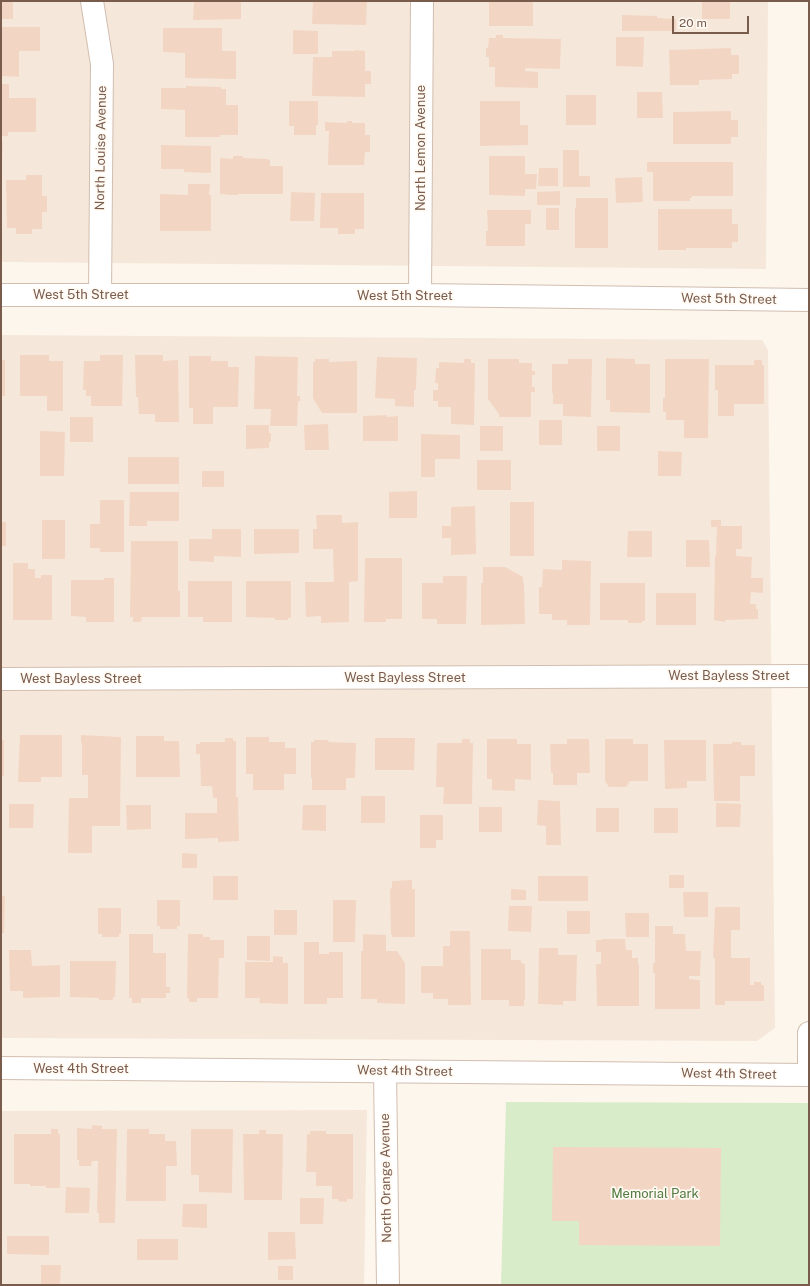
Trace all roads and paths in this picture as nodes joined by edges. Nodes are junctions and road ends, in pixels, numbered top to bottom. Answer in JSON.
{"nodes":[{"id":1,"x":92,"y":1,"type":"edge"},
{"id":2,"x":422,"y":1,"type":"edge"},
{"id":3,"x":1,"y":295,"type":"edge"},
{"id":4,"x":100,"y":295,"type":"junction"},
{"id":5,"x":420,"y":295,"type":"junction"},
{"id":6,"x":809,"y":300,"type":"edge"},
{"id":7,"x":809,"y":676,"type":"edge"},
{"id":8,"x":1,"y":679,"type":"edge"},
{"id":9,"x":809,"y":1033,"type":"edge"},
{"id":10,"x":1,"y":1068,"type":"edge"},
{"id":11,"x":385,"y":1071,"type":"junction"},
{"id":12,"x":809,"y":1075,"type":"edge"},
{"id":13,"x":388,"y":1285,"type":"edge"}],
"edges":[{"from":1,"to":4,"type":"street","name":"North Louise Avenue"},
{"from":2,"to":5,"type":"street","name":"North Lemon Avenue"},
{"from":3,"to":4,"type":"street","name":"West 5th Street"},
{"from":4,"to":5,"type":"street","name":"West 5th Street"},
{"from":5,"to":6,"type":"street","name":"West 5th Street"},
{"from":7,"to":8,"type":"street","name":"West Bayless Street"},
{"from":9,"to":12,"type":"street"},
{"from":10,"to":11,"type":"street","name":"West 4th Street"},
{"from":11,"to":12,"type":"street","name":"West 4th Street"},
{"from":11,"to":13,"type":"street","name":"North Orange Avenue"}]}
